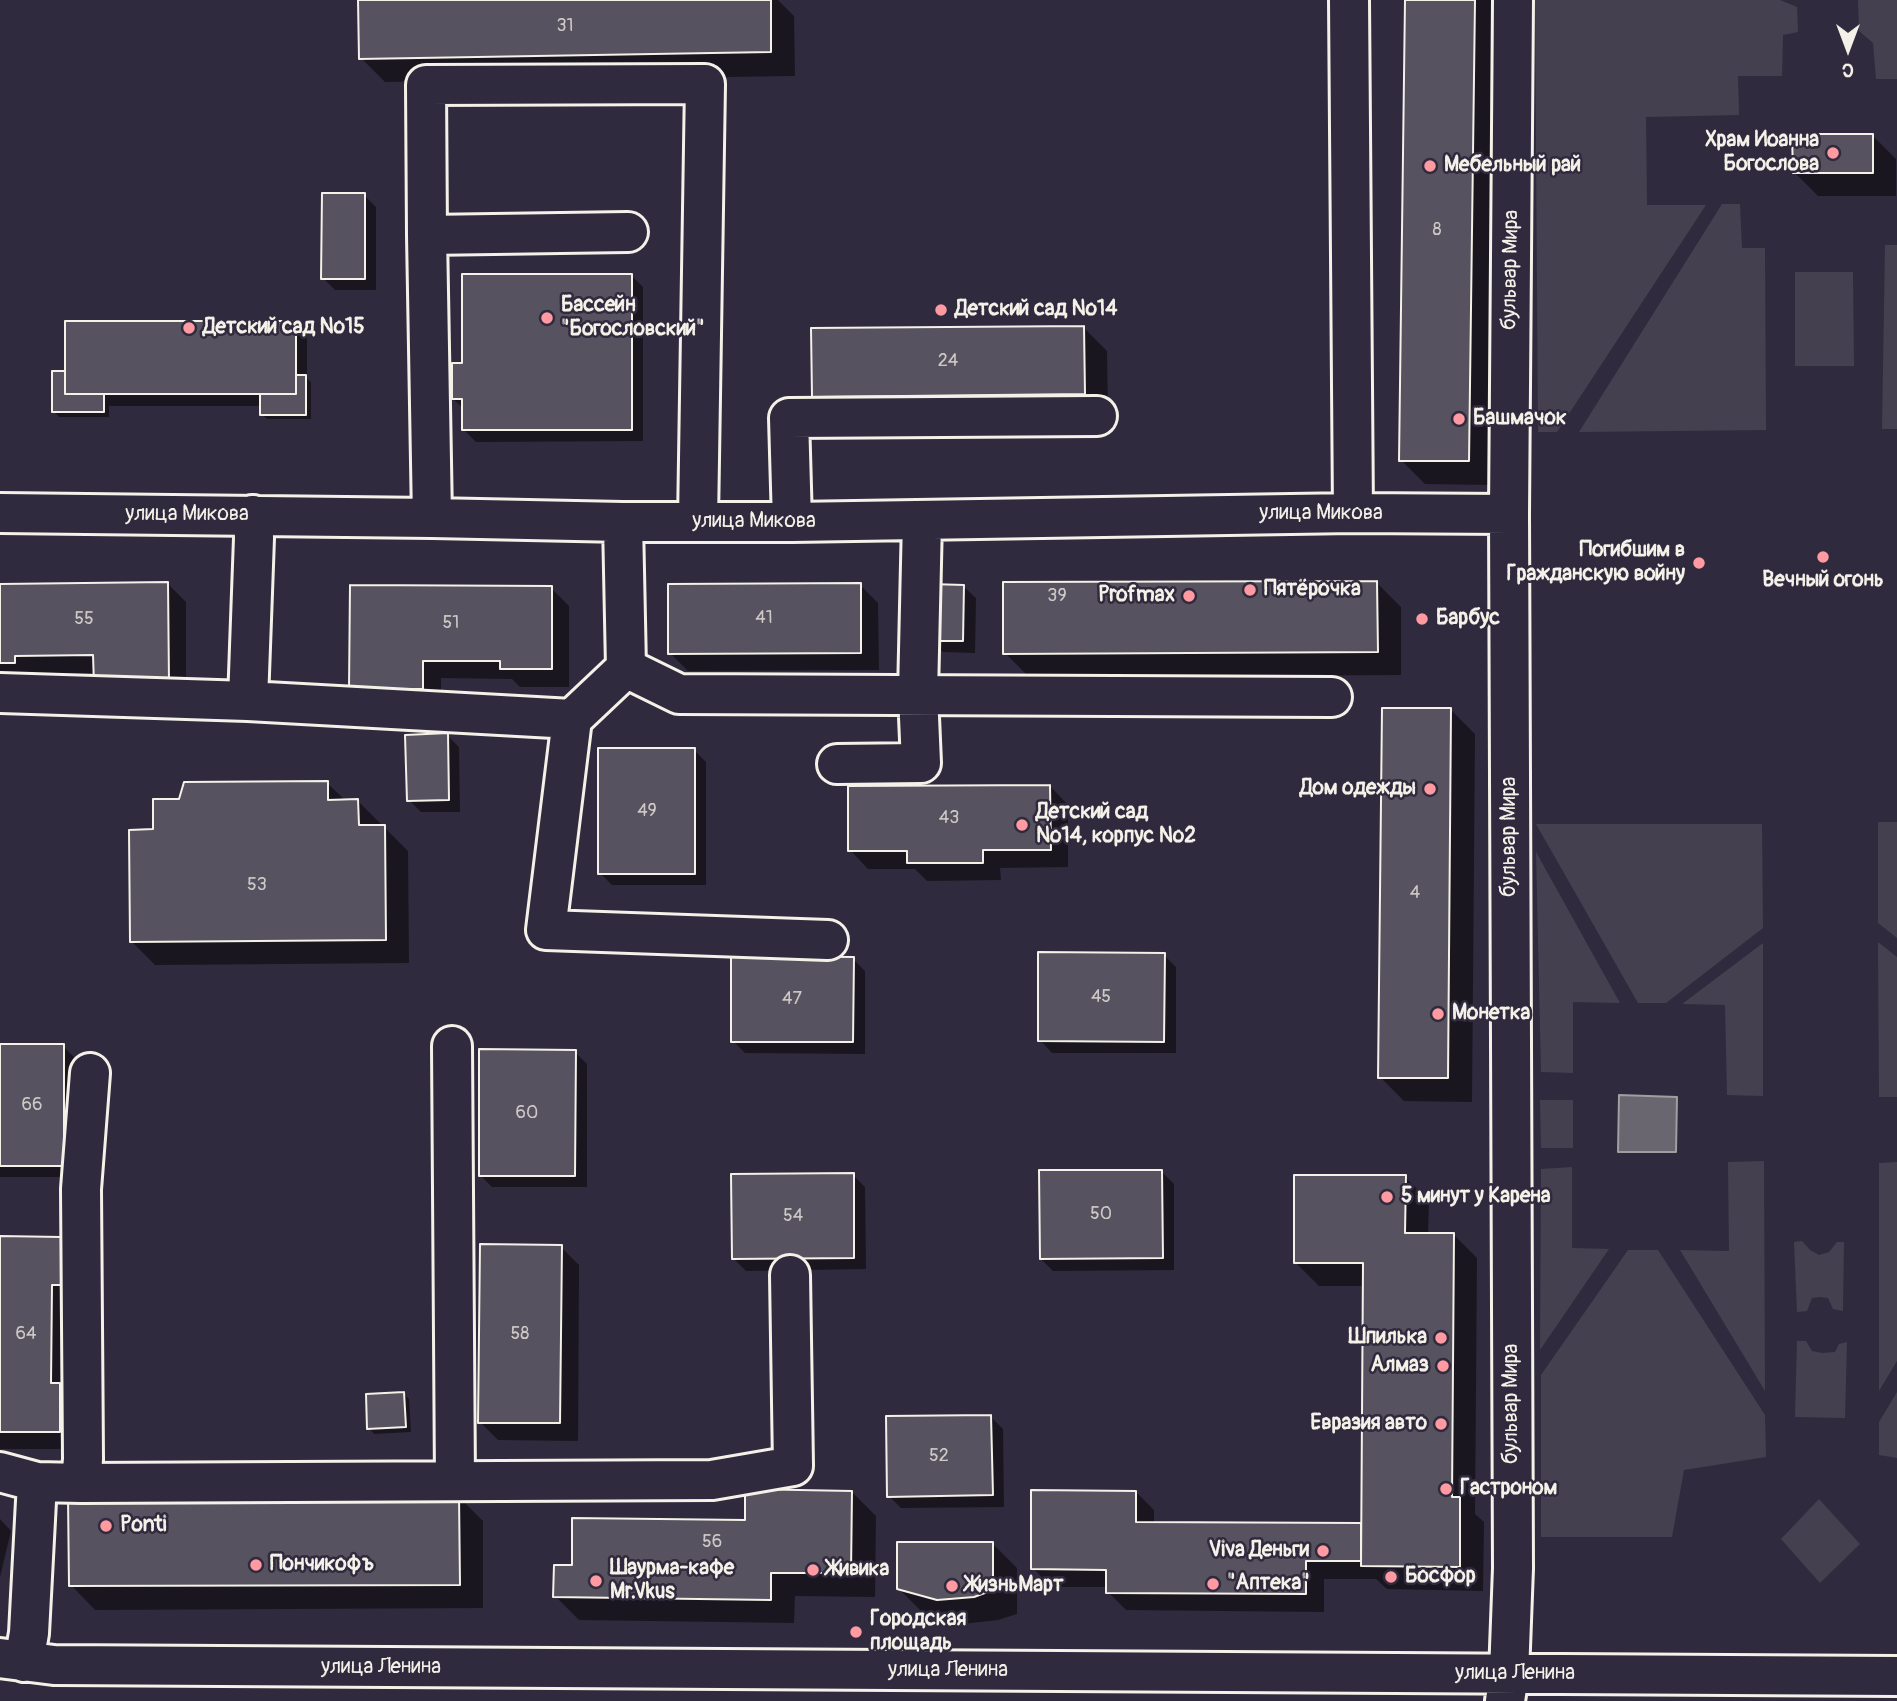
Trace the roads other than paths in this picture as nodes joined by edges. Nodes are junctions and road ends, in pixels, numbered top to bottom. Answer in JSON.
{"nodes":[{"id":1,"x":1349,"y":0,"type":"edge"},
{"id":2,"x":1513,"y":0,"type":"edge"},
{"id":3,"x":628,"y":232,"type":"dead end"},
{"id":4,"x":427,"y":235,"type":"junction"},
{"id":5,"x":1097,"y":416,"type":"dead end"},
{"id":6,"x":0,"y":513,"type":"edge"},
{"id":7,"x":1353,"y":513,"type":"junction"},
{"id":8,"x":1508,"y":514,"type":"junction"},
{"id":9,"x":253,"y":515,"type":"junction"},
{"id":10,"x":432,"y":518,"type":"junction"},
{"id":11,"x":922,"y":520,"type":"junction"},
{"id":12,"x":698,"y":521,"type":"junction"},
{"id":13,"x":623,"y":522,"type":"junction"},
{"id":14,"x":792,"y":522,"type":"junction"},
{"id":15,"x":626,"y":667,"type":"junction"},
{"id":16,"x":0,"y":693,"type":"edge"},
{"id":17,"x":918,"y":694,"type":"junction"},
{"id":18,"x":1332,"y":697,"type":"dead end"},
{"id":19,"x":248,"y":701,"type":"junction"},
{"id":20,"x":572,"y":719,"type":"junction"},
{"id":21,"x":837,"y":764,"type":"dead end"},
{"id":22,"x":828,"y":940,"type":"dead end"},
{"id":23,"x":452,"y":1046,"type":"dead end"},
{"id":24,"x":90,"y":1073,"type":"dead end"},
{"id":25,"x":790,"y":1275,"type":"dead end"},
{"id":26,"x":0,"y":1472,"type":"edge"},
{"id":27,"x":455,"y":1481,"type":"junction"},
{"id":28,"x":37,"y":1482,"type":"junction"},
{"id":29,"x":81,"y":1483,"type":"junction"},
{"id":30,"x":12,"y":1660,"type":"edge"},
{"id":31,"x":1897,"y":1676,"type":"edge"},
{"id":32,"x":1424,"y":1687,"type":"edge"},
{"id":33,"x":1507,"y":1688,"type":"edge"}],
"edges":[{"from":1,"to":7,"type":"street"},
{"from":2,"to":8,"type":"street","name":"бульвар Мира"},
{"from":3,"to":4,"type":"street"},
{"from":4,"to":10,"type":"street"},
{"from":4,"to":12,"type":"street"},
{"from":5,"to":14,"type":"street"},
{"from":6,"to":9,"type":"street","name":"улица Микова"},
{"from":7,"to":8,"type":"street","name":"улица Микова"},
{"from":7,"to":11,"type":"street","name":"улица Микова"},
{"from":8,"to":33,"type":"street","name":"бульвар Мира"},
{"from":9,"to":10,"type":"street","name":"улица Микова"},
{"from":9,"to":19,"type":"street"},
{"from":10,"to":13,"type":"street","name":"улица Микова"},
{"from":11,"to":14,"type":"street","name":"улица Микова"},
{"from":11,"to":17,"type":"street"},
{"from":12,"to":13,"type":"street","name":"улица Микова"},
{"from":12,"to":14,"type":"street","name":"улица Микова"},
{"from":13,"to":15,"type":"street"},
{"from":15,"to":17,"type":"street"},
{"from":15,"to":20,"type":"street"},
{"from":16,"to":19,"type":"street"},
{"from":17,"to":18,"type":"street"},
{"from":17,"to":21,"type":"street"},
{"from":19,"to":20,"type":"street"},
{"from":20,"to":22,"type":"street"},
{"from":23,"to":27,"type":"street"},
{"from":24,"to":29,"type":"street"},
{"from":25,"to":27,"type":"street"},
{"from":26,"to":28,"type":"street"},
{"from":27,"to":29,"type":"street"},
{"from":28,"to":29,"type":"street"},
{"from":28,"to":30,"type":"street"},
{"from":30,"to":32,"type":"street","name":"улица Ленина"},
{"from":31,"to":33,"type":"street","name":"улица Ленина"},
{"from":32,"to":33,"type":"street","name":"улица Ленина"}]}
